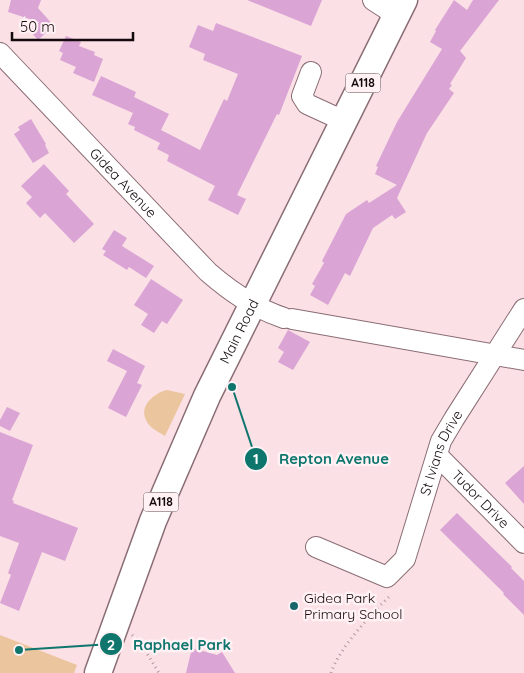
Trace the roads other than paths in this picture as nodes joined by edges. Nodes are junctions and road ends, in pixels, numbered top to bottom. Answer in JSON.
{"nodes":[{"id":1,"x":372,"y":0,"type":"edge"},
{"id":2,"x":400,"y":8,"type":"edge"},
{"id":3,"x":0,"y":53,"type":"edge"},
{"id":4,"x":311,"y":72,"type":"dead end"},
{"id":5,"x":344,"y":121,"type":"junction"},
{"id":6,"x":253,"y":306,"type":"junction"},
{"id":7,"x":524,"y":310,"type":"edge"},
{"id":8,"x":496,"y":355,"type":"junction"},
{"id":9,"x":524,"y":360,"type":"edge"},
{"id":10,"x":437,"y":455,"type":"junction"},
{"id":11,"x":524,"y":544,"type":"edge"},
{"id":12,"x":316,"y":547,"type":"dead end"},
{"id":13,"x":98,"y":673,"type":"edge"}],
"edges":[{"from":1,"to":2,"type":"street"},
{"from":2,"to":5,"type":"main road","name":"Main Road","number":"A118"},
{"from":3,"to":6,"type":"street","name":"Gidea Avenue"},
{"from":4,"to":5,"type":"street"},
{"from":5,"to":6,"type":"main road","name":"Main Road","number":"A118"},
{"from":6,"to":8,"type":"street","name":"Gidea Avenue"},
{"from":6,"to":13,"type":"main road","name":"Main Road","number":"A118"},
{"from":7,"to":8,"type":"street","name":"St Ivians Drive"},
{"from":8,"to":9,"type":"street","name":"Gidea Avenue"},
{"from":8,"to":10,"type":"street","name":"St Ivians Drive"},
{"from":10,"to":11,"type":"street","name":"Tudor Drive"},
{"from":10,"to":12,"type":"street","name":"St Ivians Drive"}]}
